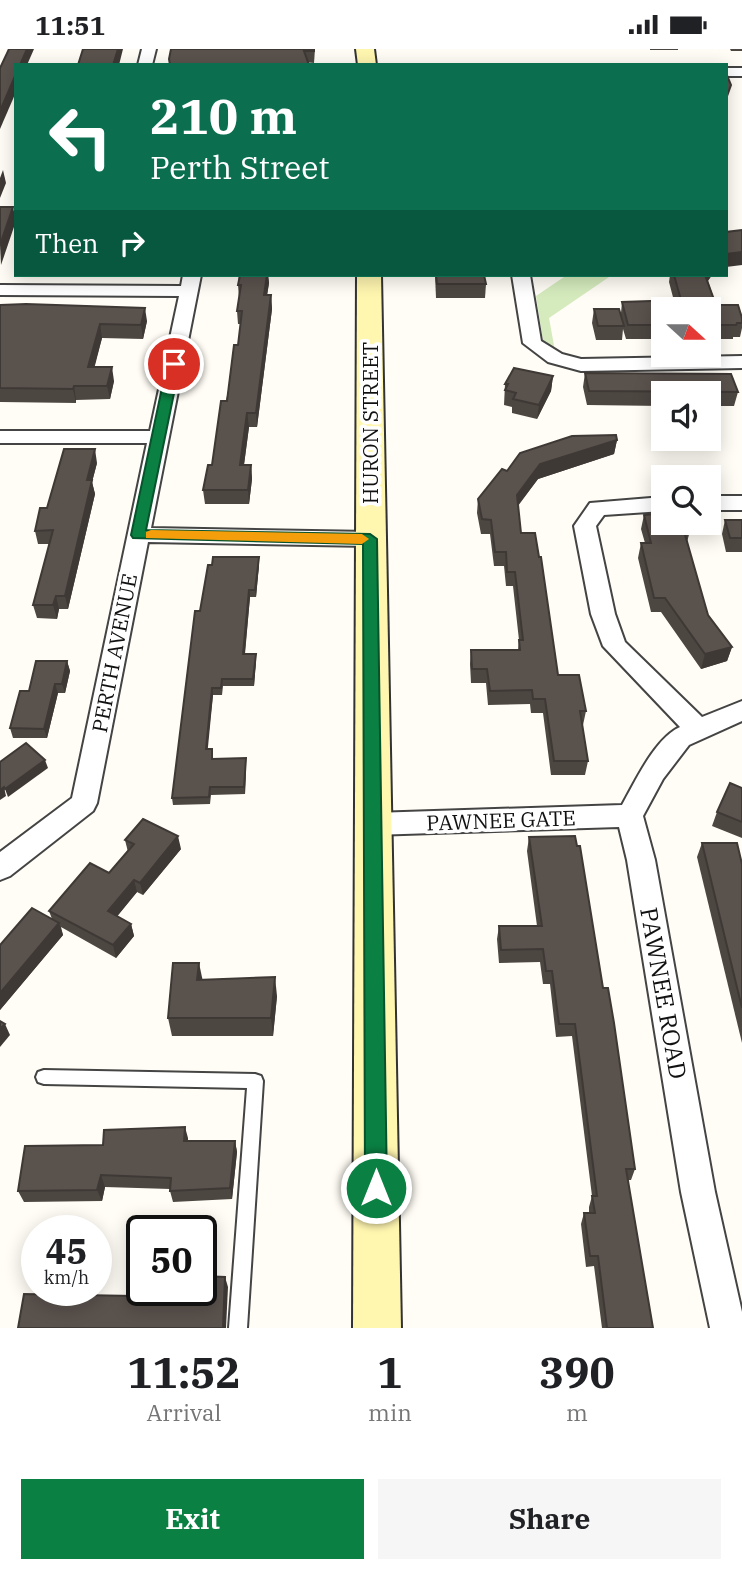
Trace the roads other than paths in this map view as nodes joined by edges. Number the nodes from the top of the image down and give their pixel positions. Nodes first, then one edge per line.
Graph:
1 (369, 277) edge
2 (521, 277) edge
3 (190, 283) edge
4 (0, 290) edge
5 (742, 362) edge
6 (0, 437) edge
7 (159, 437) junction
8 (721, 503) edge
9 (742, 503) edge
10 (651, 504) edge
11 (138, 535) junction
12 (370, 539) junction
13 (742, 710) edge
14 (698, 729) junction
15 (630, 816) junction
16 (373, 824) junction
17 (0, 868) edge
18 (44, 1077) dead end
19 (239, 1328) edge
20 (377, 1328) edge
21 (728, 1328) edge

1 - 12 main road, HURON STREET
2 - 5 street
3 - 4 street
3 - 7 street, PERTH AVENUE
6 - 7 street
7 - 11 street, PERTH AVENUE
8 - 9 street
10 - 14 street
11 - 12 street
11 - 17 street, PERTH AVENUE
12 - 16 main road, HURON STREET
13 - 14 street
14 - 15 street
15 - 16 street, PAWNEE GATE
15 - 21 street, PAWNEE ROAD
16 - 20 main road, HURON STREET
18 - 19 lane

